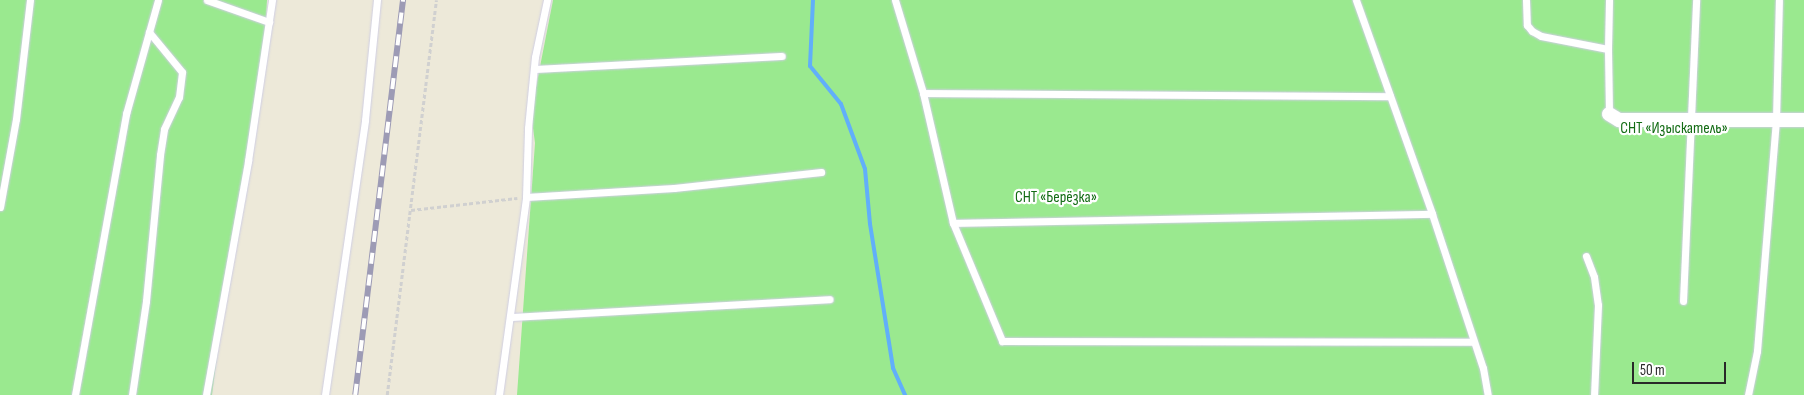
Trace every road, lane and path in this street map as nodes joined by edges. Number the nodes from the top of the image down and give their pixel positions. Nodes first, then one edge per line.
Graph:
1 (30, 0) edge
2 (158, 0) edge
3 (207, 0) edge
4 (272, 0) edge
5 (377, 0) edge
6 (436, 0) edge
7 (546, 0) edge
8 (895, 0) edge
9 (1356, 0) edge
10 (1526, 0) edge
11 (1609, 0) edge
12 (1696, 0) edge
13 (1779, 0) edge
14 (269, 22) junction
15 (149, 32) junction
16 (1608, 49) junction
17 (782, 56) dead end
18 (534, 69) junction
19 (924, 93) junction
20 (1390, 96) junction
21 (1609, 114) joint
22 (1690, 120) junction
23 (1776, 120) junction
24 (1804, 120) edge
25 (821, 172) dead end
26 (526, 197) junction
27 (0, 207) edge
28 (411, 210) junction
29 (1432, 214) junction
30 (953, 223) junction
31 (1586, 256) dead end
32 (829, 299) dead end
33 (1684, 301) dead end
34 (511, 317) junction
35 (1473, 342) junction
36 (75, 395) edge
37 (132, 395) edge
38 (206, 395) edge
39 (325, 395) edge
40 (388, 395) edge
41 (499, 395) edge
42 (1488, 395) edge
43 (1594, 395) edge
44 (1748, 395) edge

1 - 27 lane
2 - 15 lane
3 - 14 lane
4 - 14 lane
5 - 39 lane
6 - 28 path
7 - 18 lane
8 - 19 lane
9 - 20 lane
10 - 16 lane
11 - 16 lane
12 - 22 lane
13 - 23 lane
14 - 38 lane
15 - 36 lane
15 - 37 lane
16 - 21 lane
17 - 18 lane
18 - 26 lane
19 - 20 lane
19 - 30 lane
20 - 29 lane
21 - 22 street
22 - 23 street
22 - 33 lane
23 - 24 street
23 - 44 lane
25 - 26 lane
26 - 28 path
26 - 34 lane
28 - 40 path
29 - 30 lane
29 - 35 lane
30 - 35 lane
31 - 43 lane
32 - 34 lane
34 - 41 lane
35 - 42 lane

